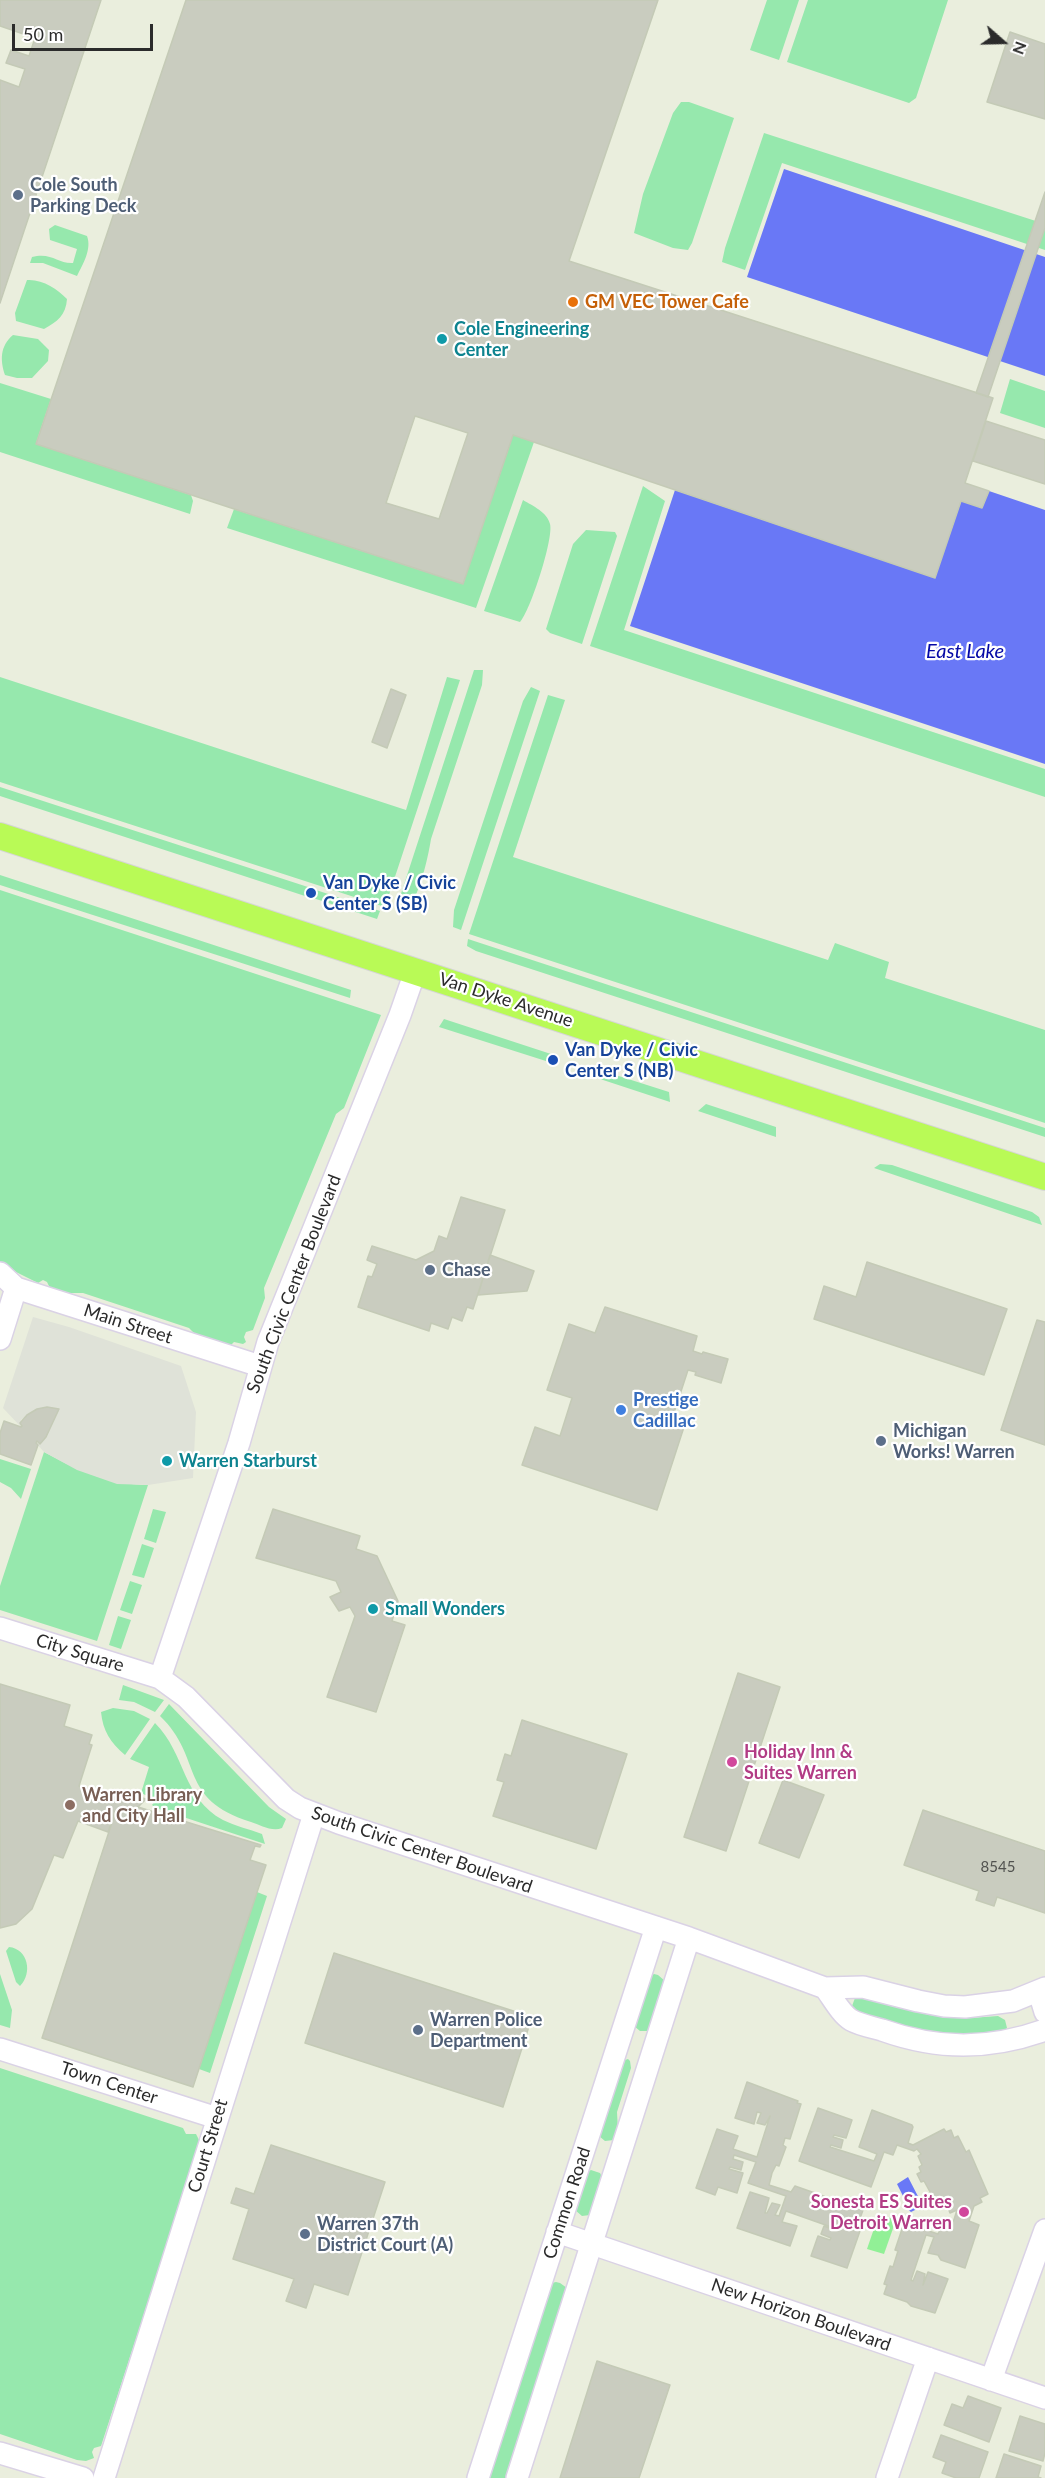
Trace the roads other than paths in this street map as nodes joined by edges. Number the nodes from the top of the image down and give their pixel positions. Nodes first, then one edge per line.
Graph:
1 (0, 836) edge
2 (414, 972) junction
3 (1045, 1177) edge
4 (0, 1273) edge
5 (16, 1288) junction
6 (0, 1339) edge
7 (260, 1366) junction
8 (0, 1628) edge
9 (160, 1678) junction
10 (314, 1814) junction
11 (656, 1927) junction
12 (689, 1938) junction
13 (825, 1988) junction
14 (1042, 1990) edge
15 (1045, 2012) edge
16 (1045, 2030) edge
17 (0, 2049) edge
18 (217, 2118) junction
19 (1045, 2230) edge
20 (557, 2232) junction
21 (591, 2243) junction
22 (928, 2358) junction
23 (991, 2380) junction
24 (1045, 2398) edge
25 (0, 2452) edge
26 (83, 2478) edge
27 (104, 2478) edge
28 (478, 2478) edge
29 (517, 2478) edge
30 (887, 2478) edge

1 - 2 main road, Van Dyke Avenue
2 - 3 main road, Van Dyke Avenue
2 - 7 street, South Civic Center Boulevard
4 - 5 street, Main Street
5 - 6 street
5 - 7 street, Main Street
7 - 9 street, South Civic Center Boulevard
8 - 9 street, City Square
9 - 10 street, South Civic Center Boulevard
10 - 11 street, South Civic Center Boulevard
10 - 18 street, Court Street
11 - 12 street, South Civic Center Boulevard
11 - 20 street, Common Road
12 - 13 street, South Civic Center Boulevard
12 - 21 street, Common Road
13 - 14 street
13 - 16 street
14 - 15 street
17 - 18 street, Town Center
18 - 27 street, Court Street
19 - 23 street
20 - 21 street, New Horizon Boulevard
20 - 28 street, Common Road
21 - 22 street, New Horizon Boulevard
21 - 29 street, Common Road
22 - 23 street, New Horizon Boulevard
22 - 30 street
23 - 24 street, New Horizon Boulevard
25 - 26 street

